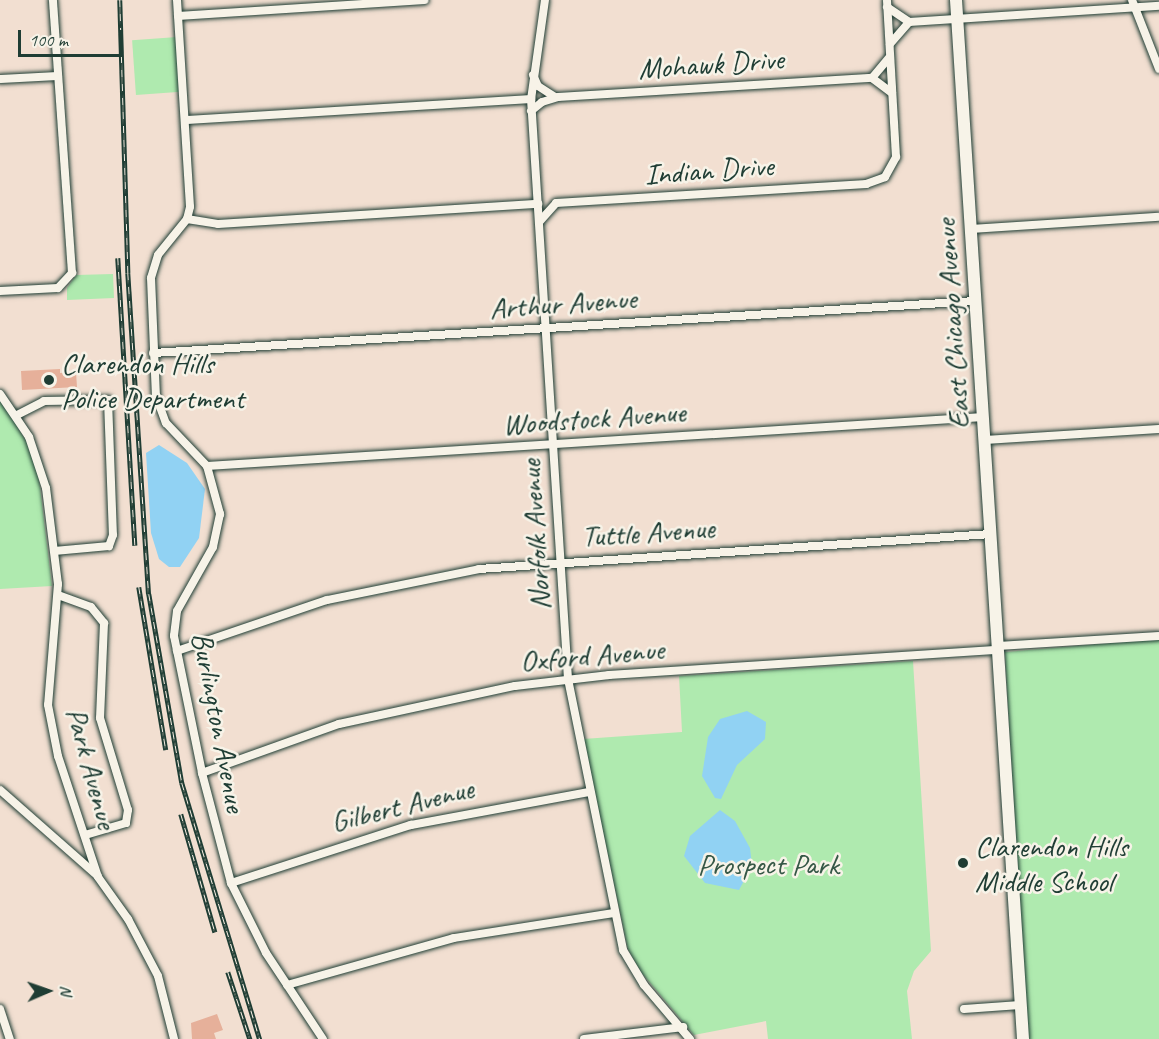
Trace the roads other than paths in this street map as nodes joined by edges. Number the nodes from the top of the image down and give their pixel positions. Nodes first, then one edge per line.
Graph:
1 (53, 0) edge
2 (177, 0) edge
3 (424, 0) edge
4 (544, 0) edge
5 (956, 0) edge
6 (887, 4) edge
7 (1133, 4) edge
8 (1159, 6) edge
9 (178, 16) junction
10 (958, 20) junction
11 (909, 22) junction
12 (890, 45) junction
13 (890, 55) junction
14 (1159, 69) edge
15 (533, 74) junction
16 (58, 76) junction
17 (872, 78) junction
18 (0, 79) edge
19 (892, 93) junction
20 (558, 97) junction
21 (531, 99) junction
22 (531, 111) junction
23 (187, 120) junction
24 (537, 191) junction
25 (556, 203) junction
26 (538, 204) junction
27 (1159, 217) edge
28 (187, 219) junction
29 (540, 223) junction
30 (971, 229) junction
31 (0, 291) edge
32 (976, 301) junction
33 (546, 328) junction
34 (153, 353) junction
35 (0, 394) edge
36 (17, 415) junction
37 (983, 417) junction
38 (1159, 429) edge
39 (985, 440) junction
40 (553, 444) junction
41 (207, 466) junction
42 (991, 534) junction
43 (54, 550) junction
44 (561, 561) junction
45 (58, 595) junction
46 (1159, 636) edge
47 (998, 648) junction
48 (177, 651) junction
49 (568, 679) junction
50 (202, 772) junction
51 (0, 790) edge
52 (589, 792) junction
53 (84, 835) junction
54 (98, 877) junction
55 (231, 883) junction
56 (613, 913) junction
57 (287, 986) junction
58 (1020, 1005) junction
59 (0, 1009) edge
60 (964, 1009) dead end
61 (683, 1028) junction
62 (10, 1039) edge
63 (174, 1039) edge
64 (323, 1039) edge
65 (584, 1039) edge
66 (690, 1039) edge
67 (1023, 1039) edge

1 - 16 street
2 - 9 street
3 - 9 street
4 - 15 street, Norfolk Avenue
5 - 10 main road, East Chicago Avenue
6 - 11 street
6 - 12 street
7 - 8 street
7 - 10 street
7 - 14 street
9 - 23 street
10 - 11 street
10 - 30 main road, East Chicago Avenue
11 - 12 street
12 - 13 street
13 - 17 street
13 - 19 street
15 - 20 street
15 - 21 street, Norfolk Avenue
16 - 18 street
16 - 31 street
17 - 19 street
17 - 20 street, Mohawk Drive
19 - 25 street, Indian Drive
20 - 22 street, Mohawk Drive
21 - 22 street, Norfolk Avenue
21 - 23 street
22 - 24 street, Norfolk Avenue
23 - 28 street
24 - 25 street
24 - 26 street, Norfolk Avenue
25 - 29 street
26 - 28 street
26 - 29 street, Norfolk Avenue
27 - 30 street
28 - 34 street, Burlington Avenue
29 - 33 street, Norfolk Avenue
30 - 32 main road, East Chicago Avenue
32 - 33 street, Arthur Avenue
32 - 37 main road, East Chicago Avenue
33 - 34 street, Arthur Avenue
33 - 40 street, Norfolk Avenue
34 - 41 street, Burlington Avenue
35 - 36 street, Park Avenue
36 - 43 street, Park Avenue
36 - 43 street
37 - 39 main road, East Chicago Avenue
37 - 40 street, Woodstock Avenue
38 - 39 street
39 - 42 main road, East Chicago Avenue
40 - 41 street, Woodstock Avenue
40 - 44 street, Norfolk Avenue
41 - 48 street, Burlington Avenue
42 - 44 street, Tuttle Avenue
42 - 47 main road, East Chicago Avenue
43 - 45 street, Park Avenue
44 - 48 street, Tuttle Avenue
44 - 49 street, Norfolk Avenue
45 - 53 street, Park Avenue
45 - 53 street
46 - 47 street, Oxford Avenue
47 - 49 street, Oxford Avenue
47 - 58 main road, East Chicago Avenue
48 - 50 street, Burlington Avenue
49 - 50 street, Oxford Avenue
49 - 52 street, Norfolk Avenue
50 - 55 street, Burlington Avenue
51 - 54 street
52 - 55 street, Gilbert Avenue
52 - 56 street, Norfolk Avenue
53 - 54 street, Park Avenue
54 - 63 street, Park Avenue
55 - 57 street, Burlington Avenue
56 - 57 street
56 - 61 street, Norfolk Avenue
57 - 64 street, Burlington Avenue
58 - 60 street
58 - 67 main road, East Chicago Avenue
59 - 62 street
61 - 65 street
61 - 66 street, Norfolk Avenue

